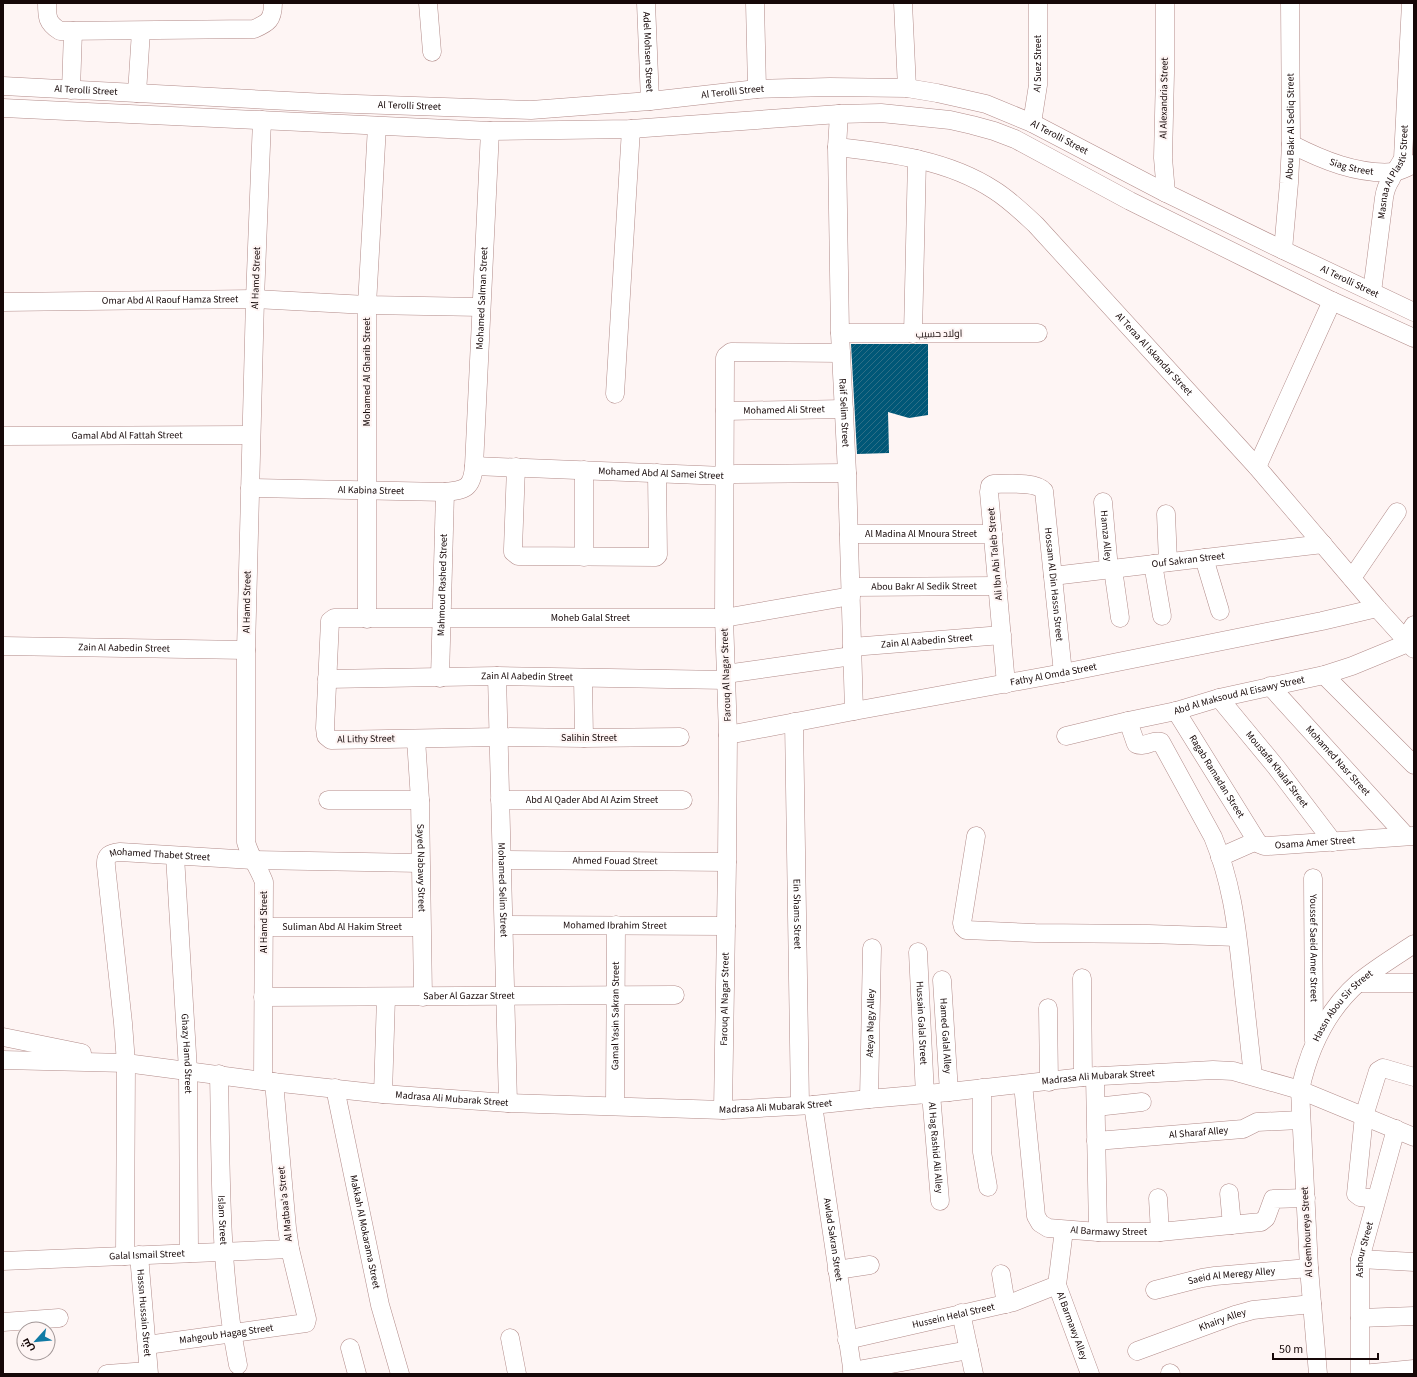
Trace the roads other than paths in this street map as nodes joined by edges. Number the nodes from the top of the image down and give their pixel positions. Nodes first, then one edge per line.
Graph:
1 (47, 3) edge
2 (273, 3) edge
3 (428, 3) edge
4 (646, 3) edge
5 (755, 3) edge
6 (903, 3) edge
7 (1038, 3) edge
8 (1165, 3) edge
9 (1290, 3) edge
10 (1411, 3) edge
11 (73, 31) junction
12 (141, 31) junction
13 (432, 52) dead end
14 (3, 86) edge
15 (906, 88) junction
16 (757, 89) junction
17 (71, 90) junction
18 (137, 93) junction
19 (700, 95) junction
20 (650, 101) junction
21 (3, 108) edge
22 (839, 114) junction
23 (262, 120) junction
24 (1032, 123) junction
25 (699, 124) junction
26 (376, 126) junction
27 (631, 129) junction
28 (490, 131) junction
29 (1291, 144) junction
30 (837, 147) junction
31 (917, 159) junction
32 (1414, 164) edge
33 (1395, 172) junction
34 (1166, 193) junction
35 (1282, 250) junction
36 (1372, 292) junction
37 (255, 299) junction
38 (1332, 301) junction
39 (3, 302) edge
40 (367, 304) junction
41 (481, 307) junction
42 (1414, 312) edge
43 (840, 333) junction
44 (1038, 333) dead end
45 (913, 334) junction
46 (1414, 338) edge
47 (840, 353) junction
48 (615, 394) dead end
49 (844, 410) junction
50 (725, 411) junction
51 (251, 435) junction
52 (3, 436) edge
53 (474, 466) junction
54 (1257, 466) junction
55 (516, 467) junction
56 (584, 470) junction
57 (657, 473) junction
58 (847, 473) junction
59 (725, 476) junction
60 (250, 488) junction
61 (368, 490) junction
62 (445, 492) junction
63 (1046, 496) joint
64 (1102, 502) dead end
65 (1397, 512) dead end
66 (1166, 514) dead end
67 (849, 534) junction
68 (993, 534) junction
69 (1322, 544) junction
70 (584, 557) junction
71 (1204, 558) junction
72 (1161, 563) junction
73 (1111, 569) junction
74 (1053, 576) junction
75 (1352, 578) junction
76 (998, 586) junction
77 (851, 592) junction
78 (1377, 608) junction
79 (1220, 611) dead end
80 (1162, 616) dead end
81 (441, 617) junction
82 (724, 618) junction
83 (1120, 618) dead end
84 (367, 619) junction
85 (330, 621) joint
86 (1002, 635) junction
87 (1410, 639) edge
88 (3, 646) edge
89 (246, 650) junction
90 (852, 652) junction
91 (1063, 673) junction
92 (1324, 674) junction
93 (497, 676) junction
94 (726, 677) junction
95 (440, 678) junction
96 (583, 678) junction
97 (327, 679) junction
98 (1006, 684) junction
99 (1270, 686) junction
100 (1219, 698) junction
101 (854, 711) junction
102 (1176, 711) junction
103 (1128, 721) junction
104 (794, 722) junction
105 (728, 735) junction
106 (1066, 736) dead end
107 (499, 737) junction
108 (680, 737) dead end
109 (416, 738) junction
110 (584, 738) junction
111 (1414, 765) edge
112 (328, 800) dead end
113 (420, 800) junction
114 (500, 800) junction
115 (683, 800) dead end
116 (976, 836) dead end
117 (1410, 836) edge
118 (1333, 842) junction
119 (1258, 843) junction
120 (176, 856) junction
121 (1220, 857) junction
122 (253, 860) junction
123 (502, 860) junction
124 (727, 862) junction
125 (420, 863) junction
126 (1313, 878) dead end
127 (504, 925) junction
128 (616, 925) junction
129 (726, 926) junction
130 (264, 927) junction
131 (421, 927) junction
132 (1237, 937) junction
133 (1414, 944) edge
134 (872, 948) dead end
135 (918, 952) dead end
136 (1082, 978) dead end
137 (942, 980) dead end
138 (1359, 983) junction
139 (1414, 983) edge
140 (616, 995) junction
141 (675, 995) dead end
142 (505, 996) junction
143 (263, 997) junction
144 (386, 997) junction
145 (422, 997) junction
146 (1048, 1008) dead end
147 (3, 1037) edge
148 (1314, 1042) junction
149 (3, 1060) edge
150 (126, 1063) junction
151 (188, 1070) junction
152 (219, 1074) junction
153 (1089, 1076) junction
154 (1253, 1076) junction
155 (1414, 1077) edge
156 (269, 1081) junction
157 (1049, 1082) junction
158 (1023, 1084) junction
159 (336, 1088) junction
160 (982, 1088) junction
161 (1300, 1090) junction
162 (949, 1092) junction
163 (383, 1094) junction
164 (928, 1094) junction
165 (869, 1099) junction
166 (1142, 1102) dead end
167 (508, 1103) junction
168 (807, 1105) junction
169 (615, 1106) junction
170 (1096, 1106) junction
171 (723, 1110) junction
172 (1364, 1116) junction
173 (1300, 1120) junction
174 (1396, 1129) junction
175 (1414, 1137) edge
176 (1096, 1141) junction
177 (988, 1187) dead end
178 (1229, 1193) dead end
179 (1158, 1198) dead end
180 (1306, 1198) junction
181 (1376, 1199) junction
182 (940, 1201) dead end
183 (1232, 1225) junction
184 (1064, 1230) junction
185 (1098, 1232) junction
186 (1160, 1232) junction
187 (290, 1249) junction
188 (223, 1251) junction
189 (189, 1253) junction
190 (132, 1256) junction
191 (1360, 1259) junction
192 (3, 1261) edge
193 (1414, 1262) edge
194 (870, 1265) dead end
195 (1309, 1268) junction
196 (837, 1270) junction
197 (1001, 1274) dead end
198 (1056, 1285) junction
199 (1155, 1290) dead end
200 (1006, 1304) junction
201 (1312, 1304) junction
202 (961, 1313) junction
203 (1414, 1316) edge
204 (59, 1318) dead end
205 (1360, 1318) junction
206 (3, 1322) edge
207 (306, 1323) joint
208 (232, 1333) junction
209 (510, 1338) dead end
210 (847, 1340) junction
211 (146, 1345) junction
212 (350, 1348) dead end
213 (969, 1350) junction
214 (1137, 1351) dead end
215 (238, 1365) dead end
216 (1414, 1369) edge
217 (148, 1372) edge
218 (852, 1373) edge
219 (106, 1374) edge
220 (357, 1374) edge
221 (400, 1374) edge
222 (517, 1374) edge
223 (974, 1374) edge
224 (1090, 1374) edge
225 (1318, 1374) edge
226 (1361, 1374) edge

1 - 11 street
2 - 12 street
3 - 13 street
4 - 20 street, Adel Mohsen Street
5 - 16 street
6 - 15 street
7 - 24 street, Al Suez Street
8 - 34 street, Al Alexandria Street
9 - 29 street, Abou Bakr Al Sediq Street
10 - 33 street, Masnaa Al Plastic Street
11 - 12 street
11 - 17 street
12 - 18 street
14 - 17 street, Al Terolli Street
15 - 16 street, Al Terolli Street
15 - 24 street, Al Terolli Street
16 - 19 street, Al Terolli Street
17 - 18 street, Al Terolli Street
18 - 20 street, Al Terolli Street
19 - 20 street, Al Terolli Street
19 - 25 street
21 - 23 street, Al Terolli Street
22 - 25 street, Al Terolli Street
22 - 30 street, Raif Selim Street
22 - 38 street, Al Terolli Street
23 - 26 street, Al Terolli Street
23 - 37 street, Al Hamd Street
24 - 34 street, Al Terolli Street
25 - 27 street, Al Terolli Street
26 - 28 street, Al Terolli Street
26 - 40 street, Mohamed Al Gharib Street
27 - 28 street, Al Terolli Street
27 - 48 street
28 - 41 street, Mohamed Salman Street
29 - 33 street, Siag Street
29 - 35 street, Abou Bakr Al Sediq Street
30 - 31 street, Al Teraa Al Iskandar Street
30 - 43 street, Raif Selim Street
31 - 45 street
31 - 54 street, Al Teraa Al Iskandar Street
32 - 33 street, Siag Street
33 - 36 street, Masnaa Al Plastic Street
34 - 35 street, Al Terolli Street
35 - 36 street, Al Terolli Street
36 - 42 street, Al Terolli Street
37 - 39 street, Omar Abd Al Raouf Hamza Street
37 - 40 street, Omar Abd Al Raouf Hamza Street
37 - 51 street, Al Hamd Street
38 - 46 street, Al Terolli Street
38 - 54 street
40 - 41 street, Omar Abd Al Raouf Hamza Street
40 - 61 street, Mohamed Al Gharib Street
41 - 53 street, Mohamed Salman Street
43 - 45 street, اولاد حسيب
43 - 47 street, Raif Selim Street
44 - 45 street, اولاد حسيب
47 - 49 street, Raif Selim Street
47 - 50 street, Farouq Al Nagar Street
49 - 50 street, Mohamed Ali Street
49 - 58 street, Raif Selim Street
50 - 59 street, Farouq Al Nagar Street
51 - 52 street, Gamal Abd Al Fattah Street
51 - 60 street, Al Hamd Street
53 - 55 street, Mohamed Abd Al Samei Street
53 - 62 street, Al Kabina Street
54 - 69 street, Al Teraa Al Iskandar Street
55 - 56 street, Mohamed Abd Al Samei Street
55 - 70 street
56 - 57 street, Mohamed Abd Al Samei Street
56 - 70 street
57 - 59 street, Mohamed Abd Al Samei Street
57 - 70 street
58 - 59 street, Mohamed Abd Al Samei Street
58 - 67 street, Raif Selim Street
59 - 82 street, Farouq Al Nagar Street
60 - 61 street, Al Kabina Street
60 - 89 street, Al Hamd Street
61 - 62 street, Al Kabina Street
61 - 84 street, Mohamed Al Gharib Street
62 - 81 street, Mahmoud Rashed Street
63 - 68 street, Ali Ibn Abi Taleb Street
63 - 74 street, Hossam Al Din Hassn Street
64 - 73 street, Hamza Alley
65 - 75 street
66 - 72 street
67 - 68 street, Al Madina Al Mnoura Street
67 - 77 street, Raif Selim Street
68 - 76 street, Ali Ibn Abi Taleb Street
69 - 71 street, Ouf Sakran Street
69 - 75 street, Al Teraa Al Iskandar Street
71 - 72 street, Ouf Sakran Street
71 - 79 street
72 - 73 street, Ouf Sakran Street
72 - 80 street
73 - 74 street, Ouf Sakran Street
73 - 83 street, Hamza Alley
74 - 91 street, Hossam Al Din Hassn Street
75 - 78 street, Al Teraa Al Iskandar Street
76 - 77 street, Abou Bakr Al Sedik Street
76 - 86 street, Ali Ibn Abi Taleb Street
77 - 82 street, Moheb Galal Street
77 - 90 street, Raif Selim Street
78 - 87 street, Al Teraa Al Iskandar Street
78 - 91 street, Fathy Al Omda Street
81 - 82 street, Moheb Galal Street
81 - 84 street, Moheb Galal Street
81 - 95 street, Mahmoud Rashed Street
82 - 94 street, Farouq Al Nagar Street
84 - 85 street, Moheb Galal Street
85 - 97 street, Al Lithy Street
86 - 90 street, Zain Al Aabedin Street
86 - 98 street, Ali Ibn Abi Taleb Street
87 - 92 street, Abd Al Maksoud Al Eisawy Street
88 - 89 street, Zain Al Aabedin Street
89 - 122 street, Al Hamd Street
90 - 94 street, Zain Al Aabedin Street
90 - 101 street, Raif Selim Street
91 - 98 street, Fathy Al Omda Street
92 - 99 street, Abd Al Maksoud Al Eisawy Street
92 - 111 street
93 - 95 street, Zain Al Aabedin Street
93 - 96 street, Zain Al Aabedin Street
93 - 107 street, Mohamed Selim Street
94 - 96 street, Zain Al Aabedin Street
94 - 105 street, Farouq Al Nagar Street
95 - 97 street, Zain Al Aabedin Street
96 - 110 street
97 - 109 street, Al Lithy Street
98 - 101 street, Fathy Al Omda Street
99 - 100 street, Abd Al Maksoud Al Eisawy Street
99 - 117 street, Mohamed Nasr Street
100 - 102 street, Abd Al Maksoud Al Eisawy Street
100 - 118 street, Moustafa Khalaf Street
101 - 104 street, Fathy Al Omda Street
102 - 103 street, Abd Al Maksoud Al Eisawy Street
102 - 119 street, Ragab Ramadan Street
103 - 106 street, Abd Al Maksoud Al Eisawy Street
103 - 121 street
104 - 105 street, Fathy Al Omda Street
104 - 168 street, Ein Shams Street
105 - 124 street, Farouq Al Nagar Street
107 - 109 street, Al Lithy Street
107 - 110 street, Salihin Street
107 - 114 street, Mohamed Selim Street
108 - 110 street, Salihin Street
109 - 113 street, Sayed Nabawy Street
112 - 113 street
113 - 125 street, Sayed Nabawy Street
114 - 115 street, Abd Al Qader Abd Al Azim Street
114 - 123 street, Mohamed Selim Street
116 - 132 street
117 - 118 street, Osama Amer Street
118 - 119 street, Osama Amer Street
119 - 121 street, Osama Amer Street
120 - 122 street, Mohamed Thabet Street
120 - 150 street, Mohamed Thabet Street
120 - 151 street, Ghazy Hamd Street
121 - 132 street
122 - 125 street, Mohamed Thabet Street
122 - 130 street, Al Hamd Street
123 - 124 street, Ahmed Fouad Street
123 - 127 street, Mohamed Selim Street
124 - 129 street, Farouq Al Nagar Street
125 - 131 street, Sayed Nabawy Street
126 - 148 street, Youssef Saeid Amer Street
127 - 128 street, Mohamed Ibrahim Street
127 - 142 street, Mohamed Selim Street
128 - 129 street, Mohamed Ibrahim Street
128 - 140 street, Gamal Yasin Sakran Street
129 - 171 street, Farouq Al Nagar Street
130 - 131 street, Suliman Abd Al Hakim Street
130 - 143 street, Al Hamd Street
131 - 145 street, Sayed Nabawy Street
132 - 154 street
133 - 138 street, Hassn Abou Sir Street
134 - 165 street, Ateya Nagy Alley
135 - 164 street, Hussain Galal Street
136 - 153 street
137 - 162 street, Hamed Galal Alley
138 - 139 street
138 - 148 street, Hassn Abou Sir Street
140 - 141 street, Saber Al Gazzar Street
140 - 142 street, Saber Al Gazzar Street
140 - 169 street, Gamal Yasin Sakran Street
142 - 145 street, Saber Al Gazzar Street
142 - 167 street, Mohamed Selim Street
143 - 144 street, Saber Al Gazzar Street
143 - 156 street, Al Hamd Street
144 - 145 street, Saber Al Gazzar Street
144 - 163 street
146 - 157 street
147 - 150 street, Madrasa Ali Mubarak Street
148 - 161 street, Hassn Abou Sir Street
149 - 150 street, Madrasa Ali Mubarak Street
150 - 151 street, Madrasa Ali Mubarak Street
150 - 190 street, Hassn Hussain Street
151 - 152 street, Madrasa Ali Mubarak Street
151 - 189 street, Ghazy Hamd Street
152 - 156 street, Madrasa Ali Mubarak Street
152 - 188 street, Islam Street
153 - 154 street, Madrasa Ali Mubarak Street
153 - 157 street, Madrasa Ali Mubarak Street
153 - 170 street
154 - 161 street, Madrasa Ali Mubarak Street
155 - 172 street
156 - 159 street, Madrasa Ali Mubarak Street
156 - 187 street, Al Matbaa'a Street
157 - 158 street, Madrasa Ali Mubarak Street
158 - 160 street, Madrasa Ali Mubarak Street
158 - 184 street, Al Barmawy Street
159 - 163 street, Madrasa Ali Mubarak Street
159 - 221 street, Makkah Al Mokarama Street
160 - 162 street, Madrasa Ali Mubarak Street
160 - 177 street
161 - 172 street, Madrasa Ali Mubarak Street
161 - 173 street, Al Gemhoureya Street
162 - 164 street, Madrasa Ali Mubarak Street
163 - 167 street, Madrasa Ali Mubarak Street
164 - 165 street, Madrasa Ali Mubarak Street
164 - 182 street, Al Hag Rashid Ali Alley
165 - 168 street, Madrasa Ali Mubarak Street
166 - 170 street
167 - 169 street, Madrasa Ali Mubarak Street
168 - 171 street, Madrasa Ali Mubarak Street
168 - 196 street, Awlad Sakran Street
169 - 171 street, Madrasa Ali Mubarak Street
170 - 176 street
172 - 174 street, Madrasa Ali Mubarak Street
172 - 181 street
173 - 176 street, Al Sharaf Alley
173 - 180 street, Al Gemhoureya Street
174 - 175 street, Madrasa Ali Mubarak Street
174 - 181 street, Ashour Street
176 - 185 street
178 - 183 street
179 - 186 street
180 - 183 street, Al Barmawy Street
180 - 195 street, Al Gemhoureya Street
181 - 191 street, Ashour Street
183 - 186 street, Al Barmawy Street
184 - 185 street, Al Barmawy Street
184 - 198 street, Al Barmawy Alley
185 - 186 street, Al Barmawy Street
187 - 188 street, Galal Ismail Street
187 - 207 street, Al Matbaa'a Street
188 - 189 street, Galal Ismail Street
188 - 208 street, Islam Street
189 - 190 street, Galal Ismail Street
190 - 192 street, Galal Ismail Street
190 - 211 street, Hassn Hussain Street
191 - 193 street
191 - 205 street, Ashour Street
194 - 196 street
195 - 199 street, Saeid Al Meregy Alley
195 - 201 street, Al Gemhoureya Street
196 - 210 street, Awlad Sakran Street
197 - 200 street
198 - 200 street, Hussein Helal Street
198 - 224 street, Al Barmawy Alley
200 - 202 street, Hussein Helal Street
201 - 214 street, Khairy Alley
201 - 225 street, Al Gemhoureya Street
202 - 210 street, Hussein Helal Street
202 - 213 street
203 - 205 street
204 - 206 street
205 - 226 street, Ashour Street
207 - 208 street, Mahgoub Hagag Street
208 - 211 street, Mahgoub Hagag Street
208 - 215 street, Islam Street
209 - 222 street
210 - 218 street, Awlad Sakran Street
211 - 217 street, Hassn Hussain Street
212 - 220 street
213 - 218 street
213 - 223 street
216 - 226 street
217 - 219 street, Hassn Hussain Street

